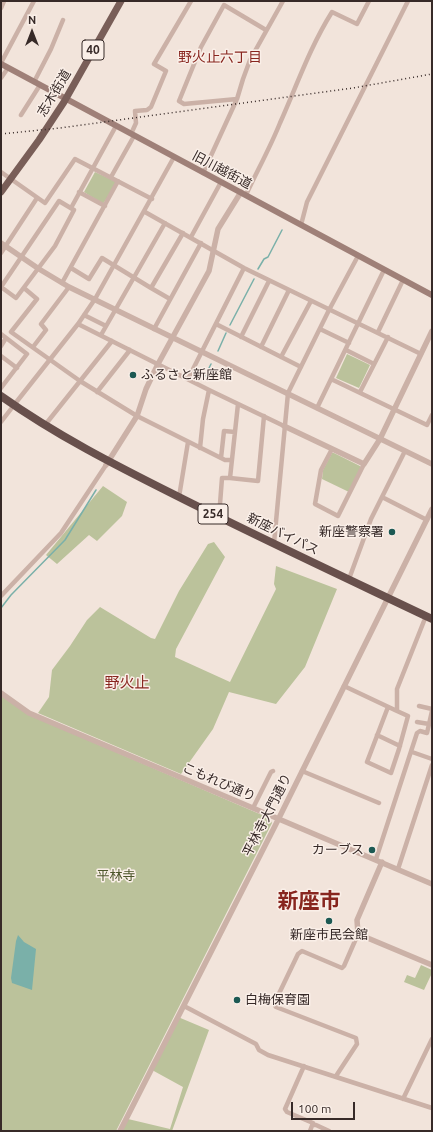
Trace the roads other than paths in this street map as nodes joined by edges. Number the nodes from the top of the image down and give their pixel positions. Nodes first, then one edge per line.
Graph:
1 (4, 1) edge
2 (34, 1) edge
3 (121, 1) edge
4 (191, 1) edge
5 (283, 1) edge
6 (369, 1) edge
7 (408, 1) edge
8 (1, 8) edge
9 (63, 20) dead end
10 (266, 30) junction
11 (1, 64) edge
12 (8, 68) junction
13 (1, 78) edge
14 (37, 84) junction
15 (238, 99) junction
16 (66, 100) junction
17 (21, 115) dead end
18 (116, 126) junction
19 (133, 135) junction
20 (174, 157) junction
21 (93, 168) junction
22 (1, 172) edge
23 (203, 173) junction
24 (111, 177) junction
25 (11, 178) junction
26 (118, 181) junction
27 (221, 182) junction
28 (1, 192) edge
29 (80, 192) junction
30 (243, 194) junction
31 (37, 198) junction
32 (152, 199) junction
33 (105, 206) junction
34 (70, 208) junction
35 (145, 212) junction
36 (165, 224) junction
37 (301, 225) junction
38 (182, 233) junction
39 (191, 237) junction
40 (200, 243) junction
41 (3, 245) edge
42 (213, 250) junction
43 (1, 253) edge
44 (358, 256) junction
45 (21, 257) junction
46 (114, 266) junction
47 (71, 268) junction
48 (244, 268) junction
49 (39, 269) junction
50 (384, 270) junction
51 (134, 277) junction
52 (403, 280) junction
53 (269, 281) junction
54 (62, 283) junction
55 (69, 286) junction
56 (24, 288) junction
57 (151, 288) junction
58 (289, 290) junction
59 (432, 295) edge
60 (95, 299) junction
61 (170, 299) junction
62 (311, 301) junction
63 (116, 310) junction
64 (329, 310) junction
65 (84, 315) junction
66 (359, 323) junction
67 (78, 324) junction
68 (216, 324) junction
69 (106, 326) junction
70 (154, 329) junction
71 (320, 329) junction
72 (432, 331) edge
73 (378, 332) junction
74 (1, 334) edge
75 (101, 335) junction
76 (241, 336) junction
77 (6, 338) junction
78 (173, 338) junction
79 (388, 338) junction
80 (112, 341) junction
81 (349, 343) junction
82 (1, 346) edge
83 (33, 347) junction
84 (261, 347) junction
85 (130, 350) junction
86 (346, 350) junction
87 (202, 352) junction
88 (421, 354) junction
89 (1, 356) edge
90 (281, 357) junction
91 (50, 360) junction
92 (158, 364) junction
93 (374, 364) junction
94 (301, 367) junction
95 (17, 368) junction
96 (188, 379) junction
97 (332, 379) junction
98 (80, 382) junction
99 (1, 388) edge
100 (209, 390) junction
101 (97, 392) junction
102 (360, 392) junction
103 (288, 393) junction
104 (1, 396) edge
105 (1, 402) edge
106 (238, 404) junction
107 (12, 407) junction
108 (317, 408) junction
109 (394, 409) junction
110 (432, 415) edge
111 (137, 416) junction
112 (264, 416) junction
113 (1, 422) edge
114 (44, 425) junction
115 (284, 426) junction
116 (235, 432) junction
117 (380, 439) junction
118 (188, 442) junction
119 (200, 448) junction
120 (332, 450) junction
121 (405, 451) junction
122 (221, 458) junction
123 (232, 460) junction
124 (107, 463) junction
125 (364, 464) junction
126 (432, 464) edge
127 (230, 478) junction
128 (179, 497) junction
129 (382, 497) junction
130 (432, 509) edge
131 (219, 517) junction
132 (427, 520) junction
133 (274, 543) junction
134 (349, 579) junction
135 (1, 596) edge
136 (387, 600) junction
137 (430, 621) edge
138 (344, 686) junction
139 (1, 693) edge
140 (419, 706) dead end
141 (388, 707) junction
142 (432, 710) edge
143 (397, 711) junction
144 (431, 716) edge
145 (417, 722) dead end
146 (429, 724) junction
147 (377, 735) junction
148 (400, 746) junction
149 (412, 752) junction
150 (432, 759) edge
151 (432, 765) edge
152 (273, 771) dead end
153 (302, 771) junction
154 (379, 803) dead end
155 (253, 808) junction
156 (278, 819) junction
157 (376, 859) junction
158 (382, 862) junction
159 (398, 869) junction
160 (432, 884) edge
161 (358, 934) junction
162 (432, 965) edge
163 (184, 1006) junction
164 (432, 1039) edge
165 (304, 1066) junction
166 (336, 1076) junction
167 (403, 1099) junction
168 (432, 1108) edge
169 (313, 1125) junction
170 (120, 1131) edge
171 (310, 1131) edge
172 (329, 1131) edge

1 - 8 street
2 - 11 street
3 - 16 main road, 志木街道 / 40
4 - 19 street
5 - 10 street
6 - 30 street
7 - 37 street
9 - 14 street
10 - 15 street
10 - 15 street
11 - 12 main road, 旧川越街道
12 - 13 street
12 - 14 main road, 旧川越街道
14 - 16 main road, 旧川越街道
14 - 17 street
15 - 23 street
16 - 18 main road, 旧川越街道
16 - 25 main road, 志木街道 / 40
18 - 19 main road, 旧川越街道
18 - 21 street
19 - 20 main road, 旧川越街道
19 - 24 street
20 - 23 main road, 旧川越街道
20 - 32 street
21 - 24 street
21 - 29 street
21 - 31 street
22 - 25 street
23 - 27 main road, 旧川越街道
24 - 26 street
25 - 28 main road, 志木街道 / 40
25 - 31 street
26 - 32 street
26 - 33 street
27 - 30 main road, 旧川越街道
27 - 39 street
29 - 33 street
29 - 34 street
30 - 37 main road, 旧川越街道
30 - 42 street
31 - 41 street
32 - 35 street
33 - 47 street
34 - 45 street
34 - 49 street
35 - 36 street
35 - 46 street
36 - 38 street
36 - 51 street
37 - 44 main road, 旧川越街道
38 - 39 street
38 - 57 street
39 - 40 street
40 - 42 street
40 - 61 street
41 - 43 street
41 - 45 street
42 - 48 street
42 - 78 street
44 - 50 main road, 旧川越街道
44 - 64 street
45 - 49 street
45 - 56 street
46 - 47 street
46 - 51 street
46 - 60 street
47 - 54 street
48 - 53 street
48 - 68 street
49 - 54 street
49 - 56 street
50 - 52 main road, 旧川越街道
50 - 66 street
51 - 57 street
51 - 63 street
52 - 59 main road, 旧川越街道
52 - 73 street
53 - 58 street
53 - 76 street
54 - 55 street
55 - 60 street
55 - 83 street
56 - 83 street
57 - 61 street
58 - 62 street
58 - 84 street
60 - 63 street
60 - 65 street
61 - 70 street
62 - 64 street
62 - 90 street
63 - 69 street
63 - 70 street
64 - 66 street
64 - 71 street
65 - 67 street
65 - 69 street
66 - 73 street
66 - 81 street
67 - 75 street
67 - 91 street
68 - 76 street
68 - 87 street
69 - 75 street
70 - 78 street
71 - 81 street
71 - 94 street
72 - 88 street
73 - 79 street
74 - 77 street
75 - 80 street
76 - 84 street
77 - 82 street
77 - 95 street
78 - 87 street
78 - 92 street
79 - 88 street
79 - 93 street
80 - 85 street
80 - 98 street
81 - 86 street
83 - 91 street
84 - 90 street
85 - 92 street
85 - 101 street
86 - 93 street
86 - 97 street
87 - 96 street
87 - 103 street
88 - 109 street
89 - 95 street
90 - 94 street
91 - 98 street
91 - 107 street
92 - 96 street
92 - 111 street
93 - 102 street
94 - 103 street
95 - 99 street
96 - 100 street
97 - 102 street
97 - 108 street
98 - 101 street
98 - 114 street
100 - 106 street
100 - 119 street
101 - 111 street
102 - 109 street
103 - 108 street
103 - 115 street
104 - 107 highway, 新座バイパス / 254
105 - 107 highway, 新座バイパス / 254
106 - 112 street
106 - 116 street
107 - 113 street
107 - 114 highway, 新座バイパス / 254
107 - 124 highway, 新座バイパス / 254
108 - 117 street
109 - 110 street
109 - 117 street
111 - 118 street
111 - 124 street
112 - 115 street
112 - 127 street
114 - 124 highway, 新座バイパス / 254
115 - 120 street
115 - 133 street
116 - 122 street
116 - 123 street
117 - 121 street
117 - 125 street
118 - 119 street
118 - 128 street
119 - 122 street
120 - 125 street
120 - 125 street
121 - 126 street
121 - 129 street
122 - 123 street
123 - 127 street
124 - 128 highway, 新座バイパス / 254
124 - 135 street
124 - 136 highway, 新座バイパス / 254
127 - 131 street
128 - 131 highway, 新座バイパス / 254
129 - 132 street
129 - 134 street
130 - 132 street, 平林寺大門通り
131 - 133 highway, 新座バイパス / 254
132 - 136 street, 平林寺大門通り
133 - 134 highway, 新座バイパス / 254
134 - 136 highway, 新座バイパス / 254
136 - 137 highway, 新座バイパス / 254
136 - 138 street, 平林寺大門通り
137 - 143 street
138 - 141 street
138 - 153 street, 平林寺大門通り
139 - 155 street, こもれび通り
140 - 142 street
141 - 143 street
141 - 147 street
142 - 144 street
143 - 148 street
144 - 146 street
145 - 146 street
146 - 149 street
147 - 148 street
147 - 148 street
149 - 150 street
149 - 157 street
151 - 159 street
152 - 155 street
153 - 154 street
153 - 156 street, 平林寺大門通り
155 - 156 street, こもれび通り
156 - 157 street, こもれび通り
156 - 163 street, 平林寺大門通り
157 - 158 street, こもれび通り
158 - 159 street, こもれび通り
158 - 161 street
159 - 160 street, こもれび通り
161 - 162 street
161 - 166 street
163 - 165 street
163 - 170 street, 平林寺大門通り
164 - 167 street
165 - 166 street
165 - 169 street
166 - 167 street
167 - 168 street
169 - 171 street
169 - 172 street

